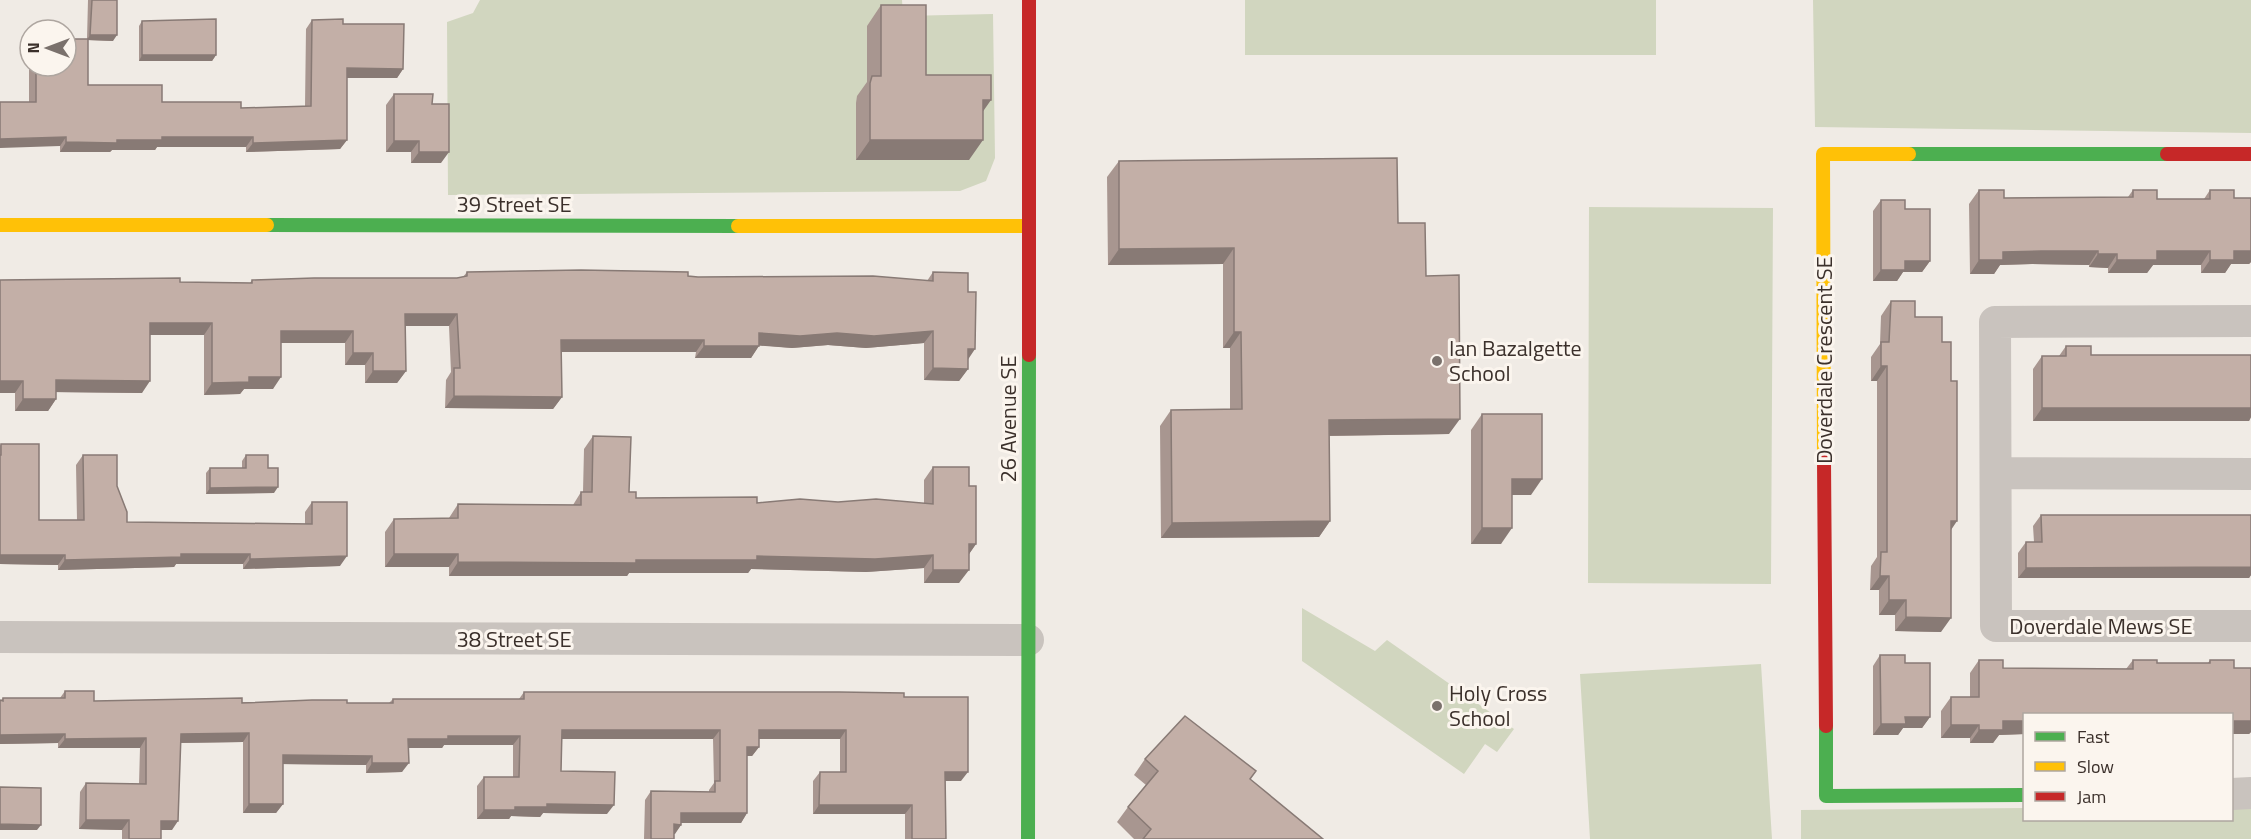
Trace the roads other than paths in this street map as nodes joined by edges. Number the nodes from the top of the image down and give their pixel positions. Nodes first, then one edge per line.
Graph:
1 (1029, 0) edge
2 (2251, 154) edge
3 (0, 225) edge
4 (1029, 226) junction
5 (2251, 321) edge
6 (1996, 473) junction
7 (2251, 474) edge
8 (2251, 626) edge
9 (0, 638) edge
10 (1029, 640) junction
11 (2233, 794) edge
12 (2251, 794) edge
13 (2023, 795) edge
14 (1029, 839) edge

1 - 4 street, 26 Avenue SE
2 - 13 street, Doverdale Crescent SE
3 - 4 street, 39 Street SE
4 - 10 street, 26 Avenue SE
5 - 6 street, Doverdale Mews SE
6 - 7 street
6 - 8 street, Doverdale Mews SE
9 - 10 street, 38 Street SE
10 - 14 street, 26 Avenue SE
11 - 12 street

